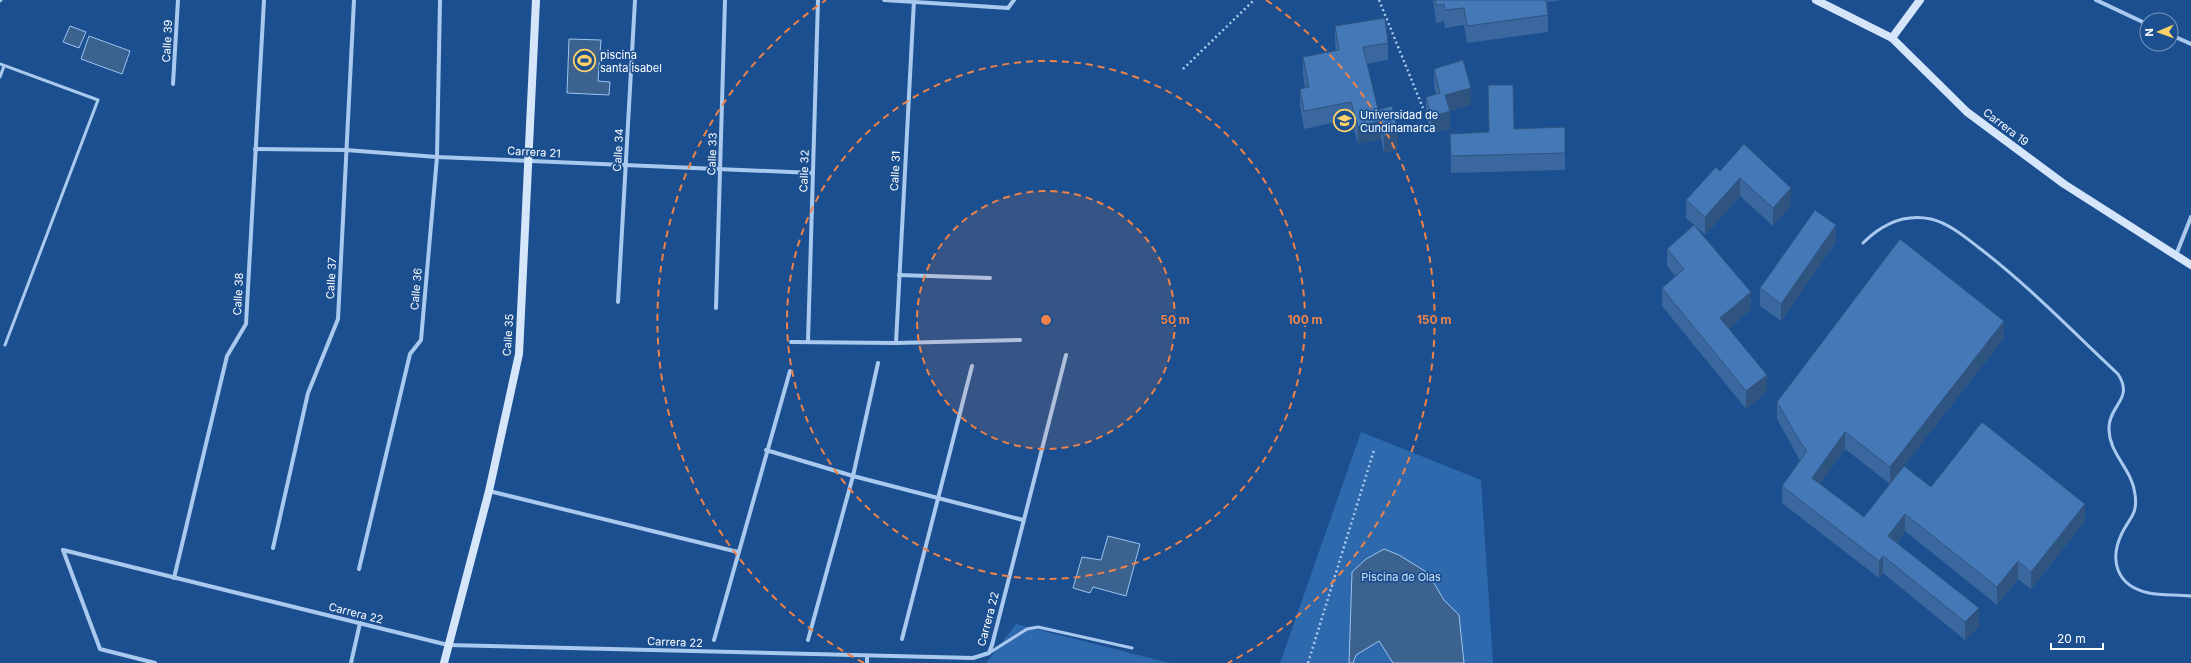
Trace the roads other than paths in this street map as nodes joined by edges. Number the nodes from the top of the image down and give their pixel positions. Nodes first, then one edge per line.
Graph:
1 (178, 0) edge
2 (264, 0) edge
3 (354, 0) edge
4 (440, 0) edge
5 (536, 0) edge
6 (635, 0) edge
7 (725, 0) edge
8 (818, 0) edge
9 (884, 0) edge
10 (1008, 0) edge
11 (1014, 0) edge
12 (1816, 0) edge
13 (1920, 0) edge
14 (2096, 0) edge
15 (914, 1) edge
16 (1008, 8) junction
17 (2139, 20) edge
18 (1892, 38) junction
19 (2179, 39) edge
20 (2191, 44) edge
21 (0, 64) edge
22 (4, 66) junction
23 (0, 77) edge
24 (173, 84) dead end
25 (255, 149) junction
26 (346, 150) junction
27 (437, 157) junction
28 (528, 161) junction
29 (626, 165) junction
30 (720, 169) junction
31 (813, 173) junction
32 (2191, 217) edge
33 (1863, 243) dead end
34 (2176, 255) junction
35 (2191, 265) edge
36 (899, 275) junction
37 (990, 278) dead end
38 (618, 302) dead end
39 (716, 308) dead end
40 (1020, 340) dead end
41 (792, 342) dead end
42 (808, 342) junction
43 (896, 343) junction
44 (4, 345) dead end
45 (1066, 355) dead end
46 (878, 363) dead end
47 (972, 366) dead end
48 (790, 371) dead end
49 (766, 450) junction
50 (853, 476) junction
51 (489, 491) junction
52 (938, 497) junction
53 (1023, 520) junction
54 (273, 548) dead end
55 (738, 552) junction
56 (359, 570) dead end
57 (174, 578) junction
58 (2191, 596) edge
59 (360, 623) junction
60 (902, 639) dead end
61 (714, 640) dead end
62 (808, 640) dead end
63 (448, 645) junction
64 (1132, 648) dead end
65 (989, 653) junction
66 (867, 656) junction
67 (155, 663) edge
68 (350, 663) edge
69 (444, 663) edge
70 (867, 663) edge

1 - 24 street, Calle 39
2 - 25 street, Calle 38
3 - 26 street, Calle 37
4 - 27 street, Calle 36
5 - 28 street, Calle 35
6 - 29 street, Calle 34
7 - 30 street, Calle 33
8 - 31 street, Calle 32
9 - 15 street
10 - 16 street
11 - 16 street
12 - 18 street, Carrera 19
13 - 18 street
14 - 17 street
15 - 16 street
15 - 36 street, Calle 31
18 - 34 street, Carrera 19
19 - 20 street
21 - 22 lane
22 - 23 lane
22 - 44 lane
25 - 26 street, Carrera 21
25 - 57 street, Calle 38
26 - 27 street, Carrera 21
26 - 54 street, Calle 37
27 - 28 street, Carrera 21
27 - 56 street, Calle 36
28 - 29 street, Carrera 21
28 - 51 street, Calle 35
29 - 30 street, Carrera 21
29 - 38 street, Calle 34
30 - 31 street, Carrera 21
30 - 39 street, Calle 33
31 - 42 street, Calle 32
32 - 34 street
33 - 58 lane
34 - 35 street, Carrera 19
36 - 37 street
36 - 43 street, Calle 31
40 - 43 street
41 - 42 street
42 - 43 street
45 - 53 street, Carrera 22
46 - 50 street
47 - 52 street
48 - 49 street
49 - 50 street
49 - 55 street
50 - 52 street
50 - 62 street
51 - 55 street
51 - 63 street, Calle 35
52 - 53 street
52 - 60 street
53 - 65 street, Carrera 22
55 - 61 street
57 - 59 street, Carrera 22
57 - 67 street, Carrera 22
59 - 63 street, Carrera 22
59 - 68 street
63 - 66 street, Carrera 22
63 - 69 street, Calle 35
64 - 65 lane
65 - 66 street, Carrera 22
66 - 70 street

